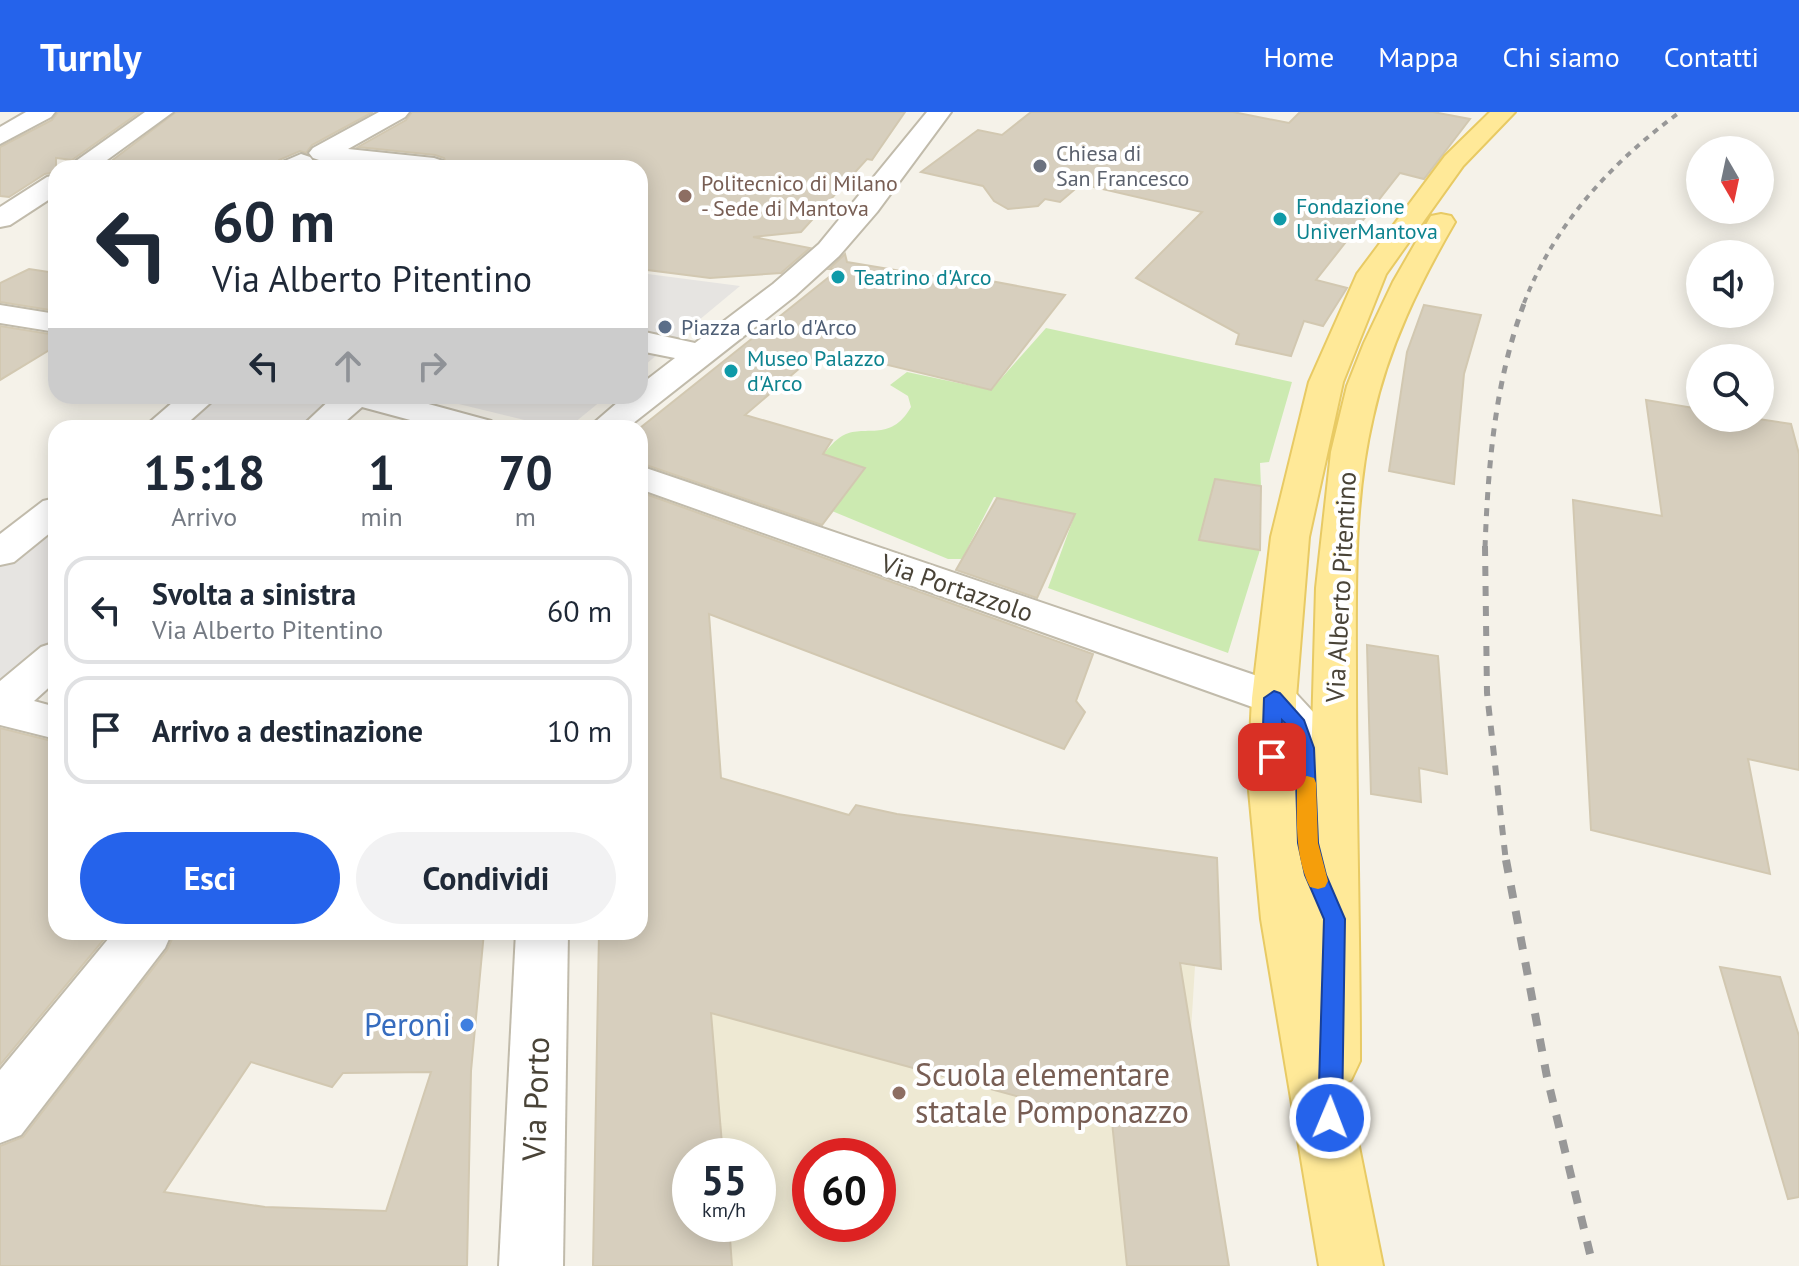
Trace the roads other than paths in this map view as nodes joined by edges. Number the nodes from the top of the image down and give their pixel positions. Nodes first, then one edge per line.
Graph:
1 (43, 112) edge
2 (161, 112) edge
3 (397, 112) edge
4 (930, 112) edge
5 (939, 112) edge
6 (1506, 121) edge
7 (0, 137) edge
8 (91, 160) edge
9 (306, 160) edge
10 (48, 188) edge
11 (0, 219) edge
12 (778, 289) junction
13 (48, 298) edge
14 (10, 315) edge
15 (48, 322) edge
16 (648, 343) edge
17 (698, 352) junction
18 (648, 386) edge
19 (648, 393) edge
20 (191, 404) edge
21 (345, 404) edge
22 (390, 404) edge
23 (625, 404) edge
24 (634, 404) edge
25 (170, 420) edge
26 (326, 420) edge
27 (450, 420) edge
28 (604, 420) edge
29 (615, 420) edge
30 (648, 480) edge
31 (48, 515) edge
32 (0, 553) edge
33 (48, 664) edge
34 (1274, 698) junction
35 (0, 707) edge
36 (48, 721) edge
37 (1334, 919) junction
38 (140, 940) edge
39 (542, 940) edge
40 (0, 1115) edge
41 (1329, 1146) junction
42 (531, 1266) edge
43 (1351, 1266) edge

1 - 7 street
2 - 8 street
3 - 9 street
4 - 12 street
5 - 12 street
6 - 34 main road, Via Alberto Pitentino
6 - 37 main road, Via Alberto Pitentino
10 - 11 street
12 - 17 street
13 - 14 street
14 - 15 street
16 - 17 street
17 - 18 street
17 - 19 street
20 - 25 street
21 - 26 street
22 - 27 street
23 - 28 street
24 - 29 street
30 - 34 street, Via Portazzolo
31 - 32 street
33 - 35 street
34 - 37 street, Via Alberto Pitentino
34 - 41 main road, Via Alberto Pitentino
35 - 36 street
37 - 41 main road, Via Alberto Pitentino
38 - 40 street
39 - 42 street, Via Porto
41 - 43 main road, Via Alberto Pitentino

